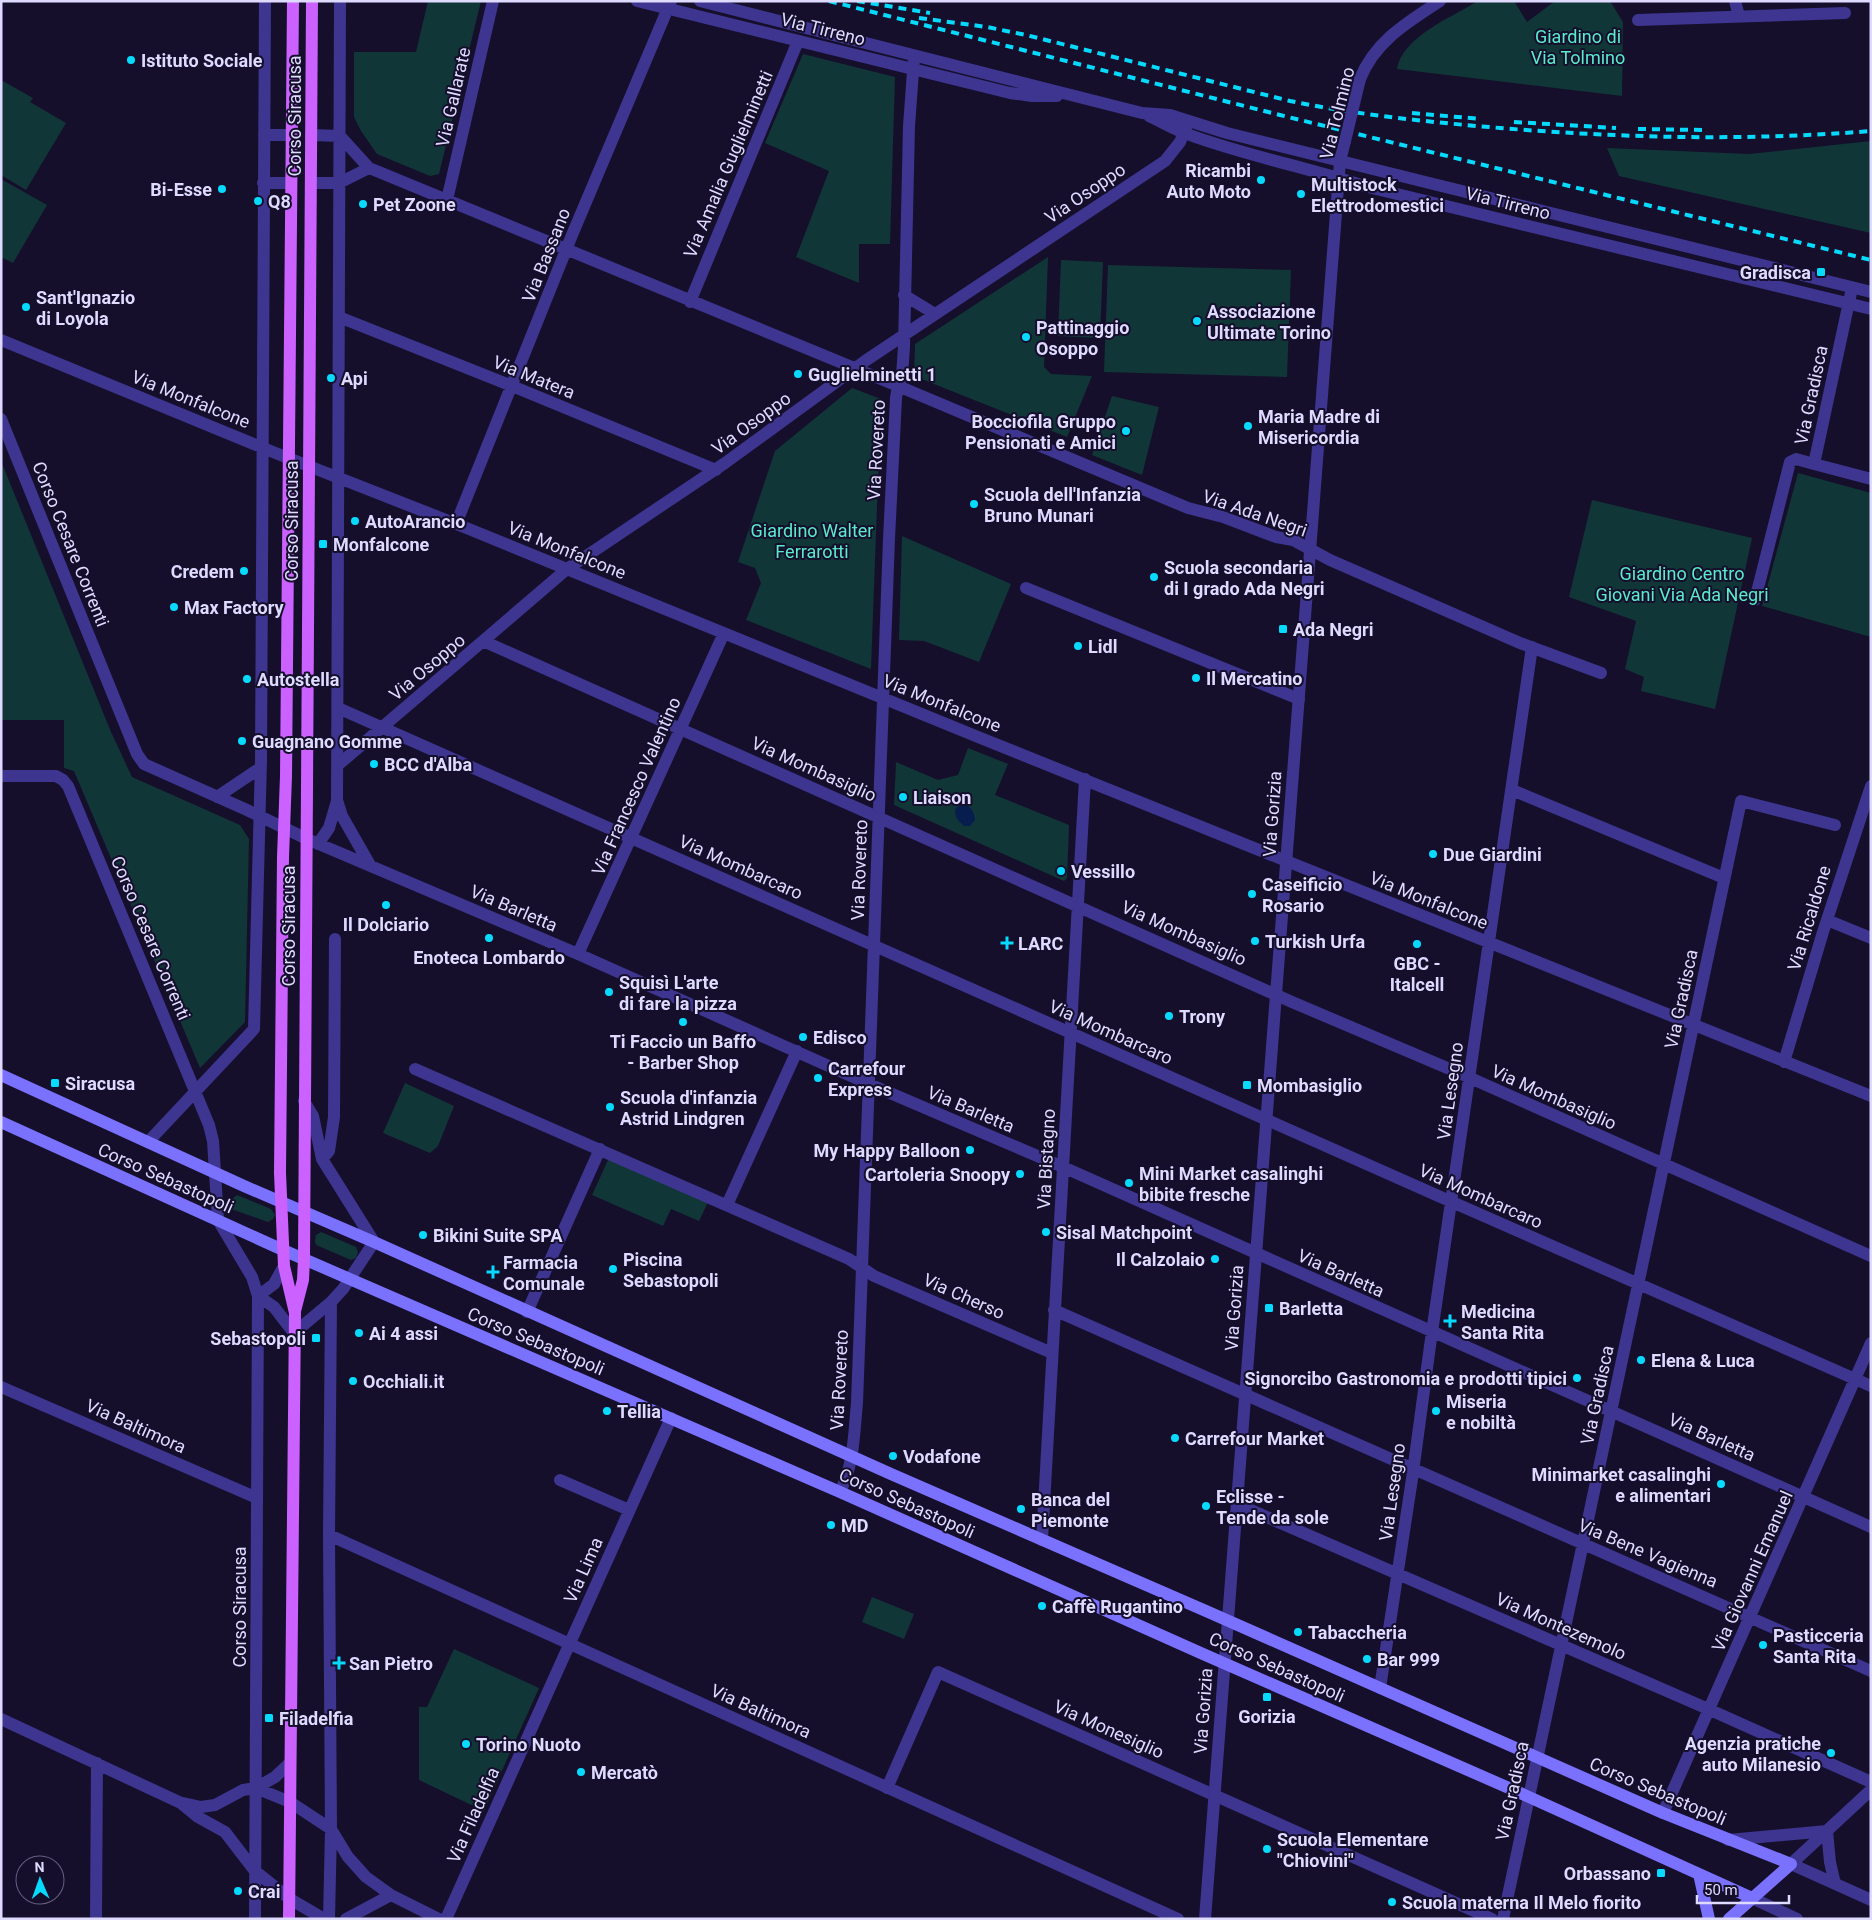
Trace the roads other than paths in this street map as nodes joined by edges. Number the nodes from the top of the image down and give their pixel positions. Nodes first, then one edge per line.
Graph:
1 (265, 1) edge
2 (293, 1) edge
3 (312, 1) edge
4 (340, 1) edge
5 (493, 1) edge
6 (637, 1) edge
7 (700, 1) edge
8 (1440, 1) edge
9 (1736, 1) edge
10 (670, 5) edge
11 (1845, 12) dead end
12 (1738, 16) junction
13 (1638, 20) dead end
14 (798, 41) junction
15 (914, 56) junction
16 (913, 70) junction
17 (1074, 95) junction
18 (1186, 127) junction
19 (264, 135) junction
20 (292, 135) junction
21 (311, 135) junction
22 (340, 136) junction
23 (1340, 162) junction
24 (369, 168) junction
25 (1339, 178) junction
26 (263, 183) junction
27 (291, 183) junction
28 (311, 183) junction
29 (339, 183) junction
30 (447, 200) junction
31 (566, 250) junction
32 (1852, 288) junction
33 (1871, 292) edge
34 (904, 295) junction
35 (690, 302) junction
36 (1848, 304) junction
37 (1871, 309) edge
38 (935, 314) junction
39 (339, 317) junction
40 (903, 334) junction
41 (1, 340) edge
42 (854, 368) junction
43 (512, 386) junction
44 (898, 386) junction
45 (1, 419) edge
46 (263, 448) junction
47 (288, 458) junction
48 (1814, 464) junction
49 (309, 466) junction
50 (716, 470) junction
51 (338, 478) junction
52 (1871, 478) edge
53 (456, 524) junction
54 (1310, 550) junction
55 (567, 569) junction
56 (1026, 588) dead end
57 (1755, 600) dead end
58 (724, 633) junction
59 (483, 641) junction
60 (1532, 647) junction
61 (1601, 673) dead end
62 (884, 698) junction
63 (1298, 699) junction
64 (338, 708) junction
65 (382, 727) junction
66 (681, 729) junction
67 (144, 764) joint
68 (338, 765) junction
69 (260, 768) junction
70 (1, 776) edge
71 (1085, 779) junction
72 (1870, 787) edge
73 (1512, 790) junction
74 (217, 797) junction
75 (337, 800) junction
76 (260, 816) junction
77 (879, 817) junction
78 (1835, 826) dead end
79 (284, 828) junction
80 (631, 838) junction
81 (312, 842) junction
82 (1286, 861) junction
83 (370, 865) junction
84 (1724, 878) junction
85 (1079, 906) junction
86 (1827, 920) junction
87 (1871, 938) edge
88 (335, 939) dead end
89 (1489, 942) junction
90 (874, 944) junction
91 (578, 954) junction
92 (1276, 994) junction
93 (1694, 1026) junction
94 (1070, 1033) junction
95 (798, 1051) junction
96 (1784, 1062) junction
97 (415, 1069) dead end
98 (1, 1075) edge
99 (1470, 1078) junction
100 (869, 1084) junction
101 (197, 1092) junction
102 (1871, 1096) edge
103 (304, 1101) junction
104 (1266, 1119) junction
105 (1, 1122) edge
106 (148, 1142) junction
107 (600, 1149) junction
108 (322, 1159) junction
109 (1664, 1164) junction
110 (1063, 1168) junction
111 (215, 1172) junction
112 (281, 1202) junction
113 (1452, 1202) junction
114 (727, 1205) junction
115 (304, 1211) junction
116 (218, 1220) junction
117 (374, 1242) junction
118 (283, 1250) junction
119 (1256, 1255) junction
120 (1871, 1256) edge
121 (304, 1259) junction
122 (284, 1266) junction
123 (862, 1268) junction
124 (350, 1279) junction
125 (1638, 1284) junction
126 (258, 1296) junction
127 (331, 1302) junction
128 (1054, 1310) junction
129 (527, 1312) junction
130 (295, 1313) junction
131 (1432, 1332) junction
132 (294, 1333) junction
133 (1871, 1343) edge
134 (1052, 1353) junction
135 (1855, 1379) junction
136 (1871, 1386) edge
137 (1, 1387) edge
138 (1245, 1394) junction
139 (1611, 1412) junction
140 (671, 1418) junction
141 (852, 1457) junction
142 (1414, 1468) junction
143 (560, 1480) dead end
144 (840, 1492) junction
145 (1804, 1496) junction
146 (256, 1498) junction
147 (1237, 1504) junction
148 (629, 1510) junction
149 (1871, 1527) edge
150 (329, 1535) junction
151 (1042, 1540) junction
152 (1582, 1544) junction
153 (1398, 1573) junction
154 (1751, 1616) junction
155 (1228, 1621) junction
156 (569, 1644) junction
157 (1562, 1646) junction
158 (1224, 1663) junction
159 (1871, 1671) edge
160 (1380, 1688) junction
161 (1709, 1709) junction
162 (1, 1719) edge
163 (1538, 1757) junction
164 (97, 1763) junction
165 (290, 1763) junction
166 (1871, 1782) edge
167 (256, 1788) junction
168 (887, 1788) junction
169 (1871, 1790) edge
170 (1214, 1796) junction
171 (1530, 1797) junction
172 (290, 1802) junction
173 (181, 1803) junction
174 (1663, 1813) junction
175 (331, 1829) junction
176 (1827, 1831) junction
177 (1728, 1840) junction
178 (1791, 1864) junction
179 (256, 1871) junction
180 (1699, 1874) junction
181 (1836, 1884) junction
182 (391, 1895) junction
183 (1752, 1898) junction
184 (290, 1900) junction
185 (1871, 1900) edge
186 (96, 1919) edge
187 (255, 1919) edge
188 (290, 1919) edge
189 (324, 1919) edge
190 (329, 1919) edge
191 (346, 1919) edge
192 (439, 1919) edge
193 (446, 1919) edge
194 (1178, 1919) edge
195 (1205, 1919) edge
196 (1492, 1919) edge
197 (1503, 1919) edge
198 (1709, 1919) edge
199 (1729, 1919) edge
200 (1797, 1919) edge

1 - 19 street, Corso Siracusa
2 - 20 main road, Corso Siracusa
3 - 21 main road, Corso Siracusa
4 - 22 street, Corso Siracusa
5 - 30 street, Via Gallarate
6 - 10 street, Via Tirreno
7 - 15 street, Via Tirreno
8 - 23 street, Via Tolmino, bridge
9 - 12 street
10 - 14 street, Via Tirreno
10 - 31 street, Via Bassano
11 - 12 street
12 - 13 street
14 - 16 street, Via Tirreno
14 - 35 street, Via Amalia Guglielminetti
15 - 16 street
15 - 17 street, Via Tirreno
16 - 17 street, Via Tirreno
16 - 34 street, Via Rovereto
17 - 18 street, Via Tirreno
18 - 23 street, Via Tirreno
18 - 25 street, Via Tirreno
18 - 38 street, Via Osoppo
19 - 20 street, Corso Siracusa
19 - 26 street, Corso Siracusa
20 - 27 main road, Corso Siracusa
21 - 22 street
21 - 28 main road, Corso Siracusa
22 - 24 street
22 - 29 street, Corso Siracusa
23 - 25 street, Via Tolmino
23 - 32 street, Via Tirreno
24 - 29 street
24 - 30 street
25 - 36 street, Via Tirreno
25 - 54 street, Via Gorizia
26 - 27 street, Corso Siracusa
26 - 46 street, Corso Siracusa
27 - 47 main road, Corso Siracusa
28 - 29 street
28 - 49 main road, Corso Siracusa
29 - 39 street, Corso Siracusa
30 - 31 street
31 - 35 street
31 - 43 street, Via Bassano
32 - 33 street, Via Tirreno
32 - 36 street, Via Gradisca
34 - 38 street
34 - 40 street, Via Rovereto
35 - 42 street
36 - 37 street, Via Tirreno
36 - 48 street, Via Gradisca
38 - 40 street, Via Osoppo
39 - 43 street, Via Matera
39 - 51 street, Corso Siracusa
40 - 42 street, Via Osoppo
40 - 44 street, Via Rovereto
41 - 46 street, Via Monfalcone
42 - 44 street
42 - 50 street, Via Osoppo
43 - 50 street, Via Matera
43 - 53 street, Via Bassano
44 - 54 street, Via Ada Negri
44 - 62 street, Via Rovereto
45 - 67 street, Corso Cesare Correnti
46 - 47 street, Via Monfalcone
46 - 69 street, Corso Siracusa
47 - 49 street, Via Monfalcone
47 - 79 main road, Corso Siracusa
48 - 52 street
48 - 57 street, Via Gradisca
49 - 51 street, Via Monfalcone
49 - 81 main road, Corso Siracusa
50 - 55 street, Via Osoppo
51 - 53 street, Via Monfalcone
51 - 64 street, Corso Siracusa
53 - 55 street, Via Monfalcone
54 - 60 street, Via Ada Negri
54 - 63 street, Via Gorizia
55 - 58 street, Via Monfalcone
55 - 59 street, Via Osoppo
56 - 63 street
58 - 62 street, Via Monfalcone
58 - 66 street, Via Francesco Valentino
59 - 65 street, Via Osoppo
59 - 66 street, Via Mombasiglio
60 - 61 street, Via Ada Negri
60 - 73 street, Via Lesegno
62 - 71 street, Via Monfalcone
62 - 77 street, Via Rovereto
63 - 82 street, Via Gorizia
64 - 65 street, Via Mombarcaro
64 - 68 street, Corso Siracusa
65 - 68 street, Via Osoppo
65 - 80 street, Via Mombarcaro
66 - 77 street, Via Mombasiglio
66 - 80 street, Via Francesco Valentino
67 - 74 street, Via Barletta
68 - 75 street, Corso Siracusa
69 - 74 street
69 - 76 street, Corso Siracusa
70 - 101 street, Corso Cesare Correnti
71 - 82 street, Via Monfalcone
71 - 85 street, Via Bistagno
72 - 86 street, Via Ricaldone
73 - 84 street
73 - 89 street, Via Lesegno
74 - 76 street, Via Barletta
75 - 81 street, Corso Siracusa
75 - 83 street, Corso Siracusa
76 - 79 street, Via Barletta
76 - 101 street, Corso Siracusa
77 - 85 street, Via Mombasiglio
77 - 90 street, Via Rovereto
78 - 84 street, Via Gradisca
79 - 81 street, Via Barletta
79 - 112 main road, Corso Siracusa
80 - 90 street, Via Mombarcaro
80 - 91 street, Via Francesco Valentino
81 - 83 street, Via Barletta
81 - 103 main road, Corso Siracusa
82 - 89 street, Via Monfalcone
82 - 92 street, Via Gorizia
83 - 91 street, Via Barletta
84 - 93 street, Via Gradisca
85 - 92 street, Via Mombasiglio
85 - 94 street, Via Bistagno
86 - 87 street
86 - 96 street, Via Ricaldone
88 - 108 street
89 - 93 street, Via Monfalcone
89 - 99 street, Via Lesegno
90 - 94 street, Via Mombarcaro
90 - 100 street, Via Rovereto
91 - 95 street, Via Barletta
92 - 99 street, Via Mombasiglio
92 - 104 street, Via Gorizia
93 - 96 street, Via Monfalcone
93 - 109 street, Via Gradisca
94 - 104 street, Via Mombarcaro
94 - 110 street, Via Bistagno
95 - 100 street, Via Barletta
95 - 114 street
96 - 102 street, Via Monfalcone
97 - 107 street
98 - 106 main road, Corso Sebastopoli
99 - 109 street, Via Mombasiglio
99 - 113 street, Via Lesegno
100 - 110 street, Via Barletta
100 - 123 street, Via Rovereto
101 - 106 street, Corso Siracusa
101 - 111 street, Corso Cesare Correnti
103 - 108 street, Corso Siracusa
103 - 115 main road, Corso Siracusa
104 - 113 street, Via Mombarcaro
104 - 119 street, Via Gorizia
105 - 116 main road, Corso Sebastopoli
106 - 111 main road, Corso Sebastopoli
107 - 114 street
107 - 129 street, Corso Sebastopoli
108 - 117 street, Corso Siracusa
109 - 120 street, Via Mombasiglio
109 - 125 street, Via Gradisca
110 - 119 street, Via Barletta
110 - 128 street, Via Bistagno
111 - 112 main road, Corso Sebastopoli
111 - 116 street, Corso Siracusa
112 - 115 main road, Corso Sebastopoli
112 - 118 main road, Corso Siracusa
113 - 125 street, Via Mombarcaro
113 - 131 street, Via Lesegno
114 - 123 street
115 - 117 main road, Corso Sebastopoli
115 - 121 main road, Corso Siracusa
116 - 118 main road, Corso Sebastopoli
116 - 126 street, Corso Siracusa
117 - 124 street
117 - 129 main road, Corso Sebastopoli
118 - 121 main road, Corso Sebastopoli
118 - 122 main road, Corso Siracusa
119 - 131 street, Via Barletta
119 - 138 street, Via Gorizia
121 - 124 main road, Corso Sebastopoli
121 - 130 main road, Corso Siracusa
122 - 126 street
122 - 130 main road, Corso Siracusa
123 - 134 street, Via Cherso
123 - 141 street, Via Rovereto
124 - 127 street
124 - 140 main road, Corso Sebastopoli
125 - 135 street, Via Mombarcaro
125 - 139 street, Via Gradisca
126 - 132 street
126 - 146 street, Corso Siracusa
127 - 132 street
127 - 150 street
128 - 134 street, Via Bistagno
128 - 138 street, Via Bene Vagienna
129 - 141 main road, Corso Sebastopoli
130 - 132 main road, Corso Siracusa
131 - 139 street, Via Barletta
131 - 142 street, Via Lesegno
132 - 165 main road, Corso Siracusa
133 - 135 street, Via Giovanni Emanuel
134 - 151 street, Via Bistagno
135 - 136 street, Via Mombarcaro
135 - 145 street, Via Giovanni Emanuel
137 - 146 street, Via Baltimora
138 - 142 street, Via Bene Vagienna
138 - 147 street, Via Gorizia
139 - 145 street, Via Barletta
139 - 152 street, Via Gradisca
140 - 144 main road, Corso Sebastopoli
140 - 148 street, Via Lima
141 - 144 street, Via Rovereto
141 - 151 main road, Corso Sebastopoli
142 - 152 street, Via Bene Vagienna
142 - 153 street, Via Lesegno
143 - 148 street
144 - 158 main road, Corso Sebastopoli
145 - 149 street, Via Barletta
145 - 154 street, Via Giovanni Emanuel
146 - 167 street, Corso Siracusa
147 - 153 street, Via Montezemolo
147 - 155 street, Via Gorizia
148 - 156 street, Via Lima
150 - 156 street, Via Baltimora
150 - 175 street
151 - 155 main road, Corso Sebastopoli
152 - 154 street, Via Bene Vagienna
152 - 157 street, Via Gradisca
153 - 157 street, Via Montezemolo
153 - 160 street, Via Lesegno
154 - 159 street, Via Bene Vagienna
154 - 161 street, Via Giovanni Emanuel
155 - 158 street, Via Gorizia
155 - 160 main road, Corso Sebastopoli
156 - 168 street, Via Baltimora
156 - 193 street, Via Filadelfia
157 - 161 street, Via Montezemolo
157 - 163 street, Via Gradisca
158 - 170 street, Via Gorizia
158 - 171 main road, Corso Sebastopoli
160 - 163 main road, Corso Sebastopoli
161 - 166 street, Via Montezemolo
161 - 174 street, Via Giovanni Emanuel
162 - 164 street
163 - 171 street, Via Gradisca
163 - 174 main road, Corso Sebastopoli
164 - 173 street
164 - 186 street
165 - 167 street
165 - 172 main road, Corso Siracusa
167 - 172 street
167 - 173 street
167 - 179 street, Corso Siracusa
168 - 170 street, Via Monesiglio
168 - 194 street, Via Baltimora
169 - 176 street
170 - 195 street, Via Gorizia
170 - 196 street, Via Monesiglio
171 - 180 main road, Corso Sebastopoli
171 - 197 street, Via Gradisca
172 - 175 street
172 - 184 main road, Corso Siracusa
173 - 179 street
174 - 177 main road, Corso Sebastopoli
175 - 182 street
175 - 190 street
176 - 177 street
176 - 178 street
176 - 181 street
177 - 178 main road, Corso Sebastopoli
178 - 181 street, Corso Sebastopoli
178 - 183 main road
179 - 184 street
179 - 187 street, Corso Siracusa
180 - 183 main road, Corso Sebastopoli
180 - 198 main road
181 - 185 street, Corso Sebastopoli
182 - 191 street
182 - 192 street
183 - 199 main road
183 - 200 street, Corso Sebastopoli
184 - 188 main road, Corso Siracusa
184 - 189 street

